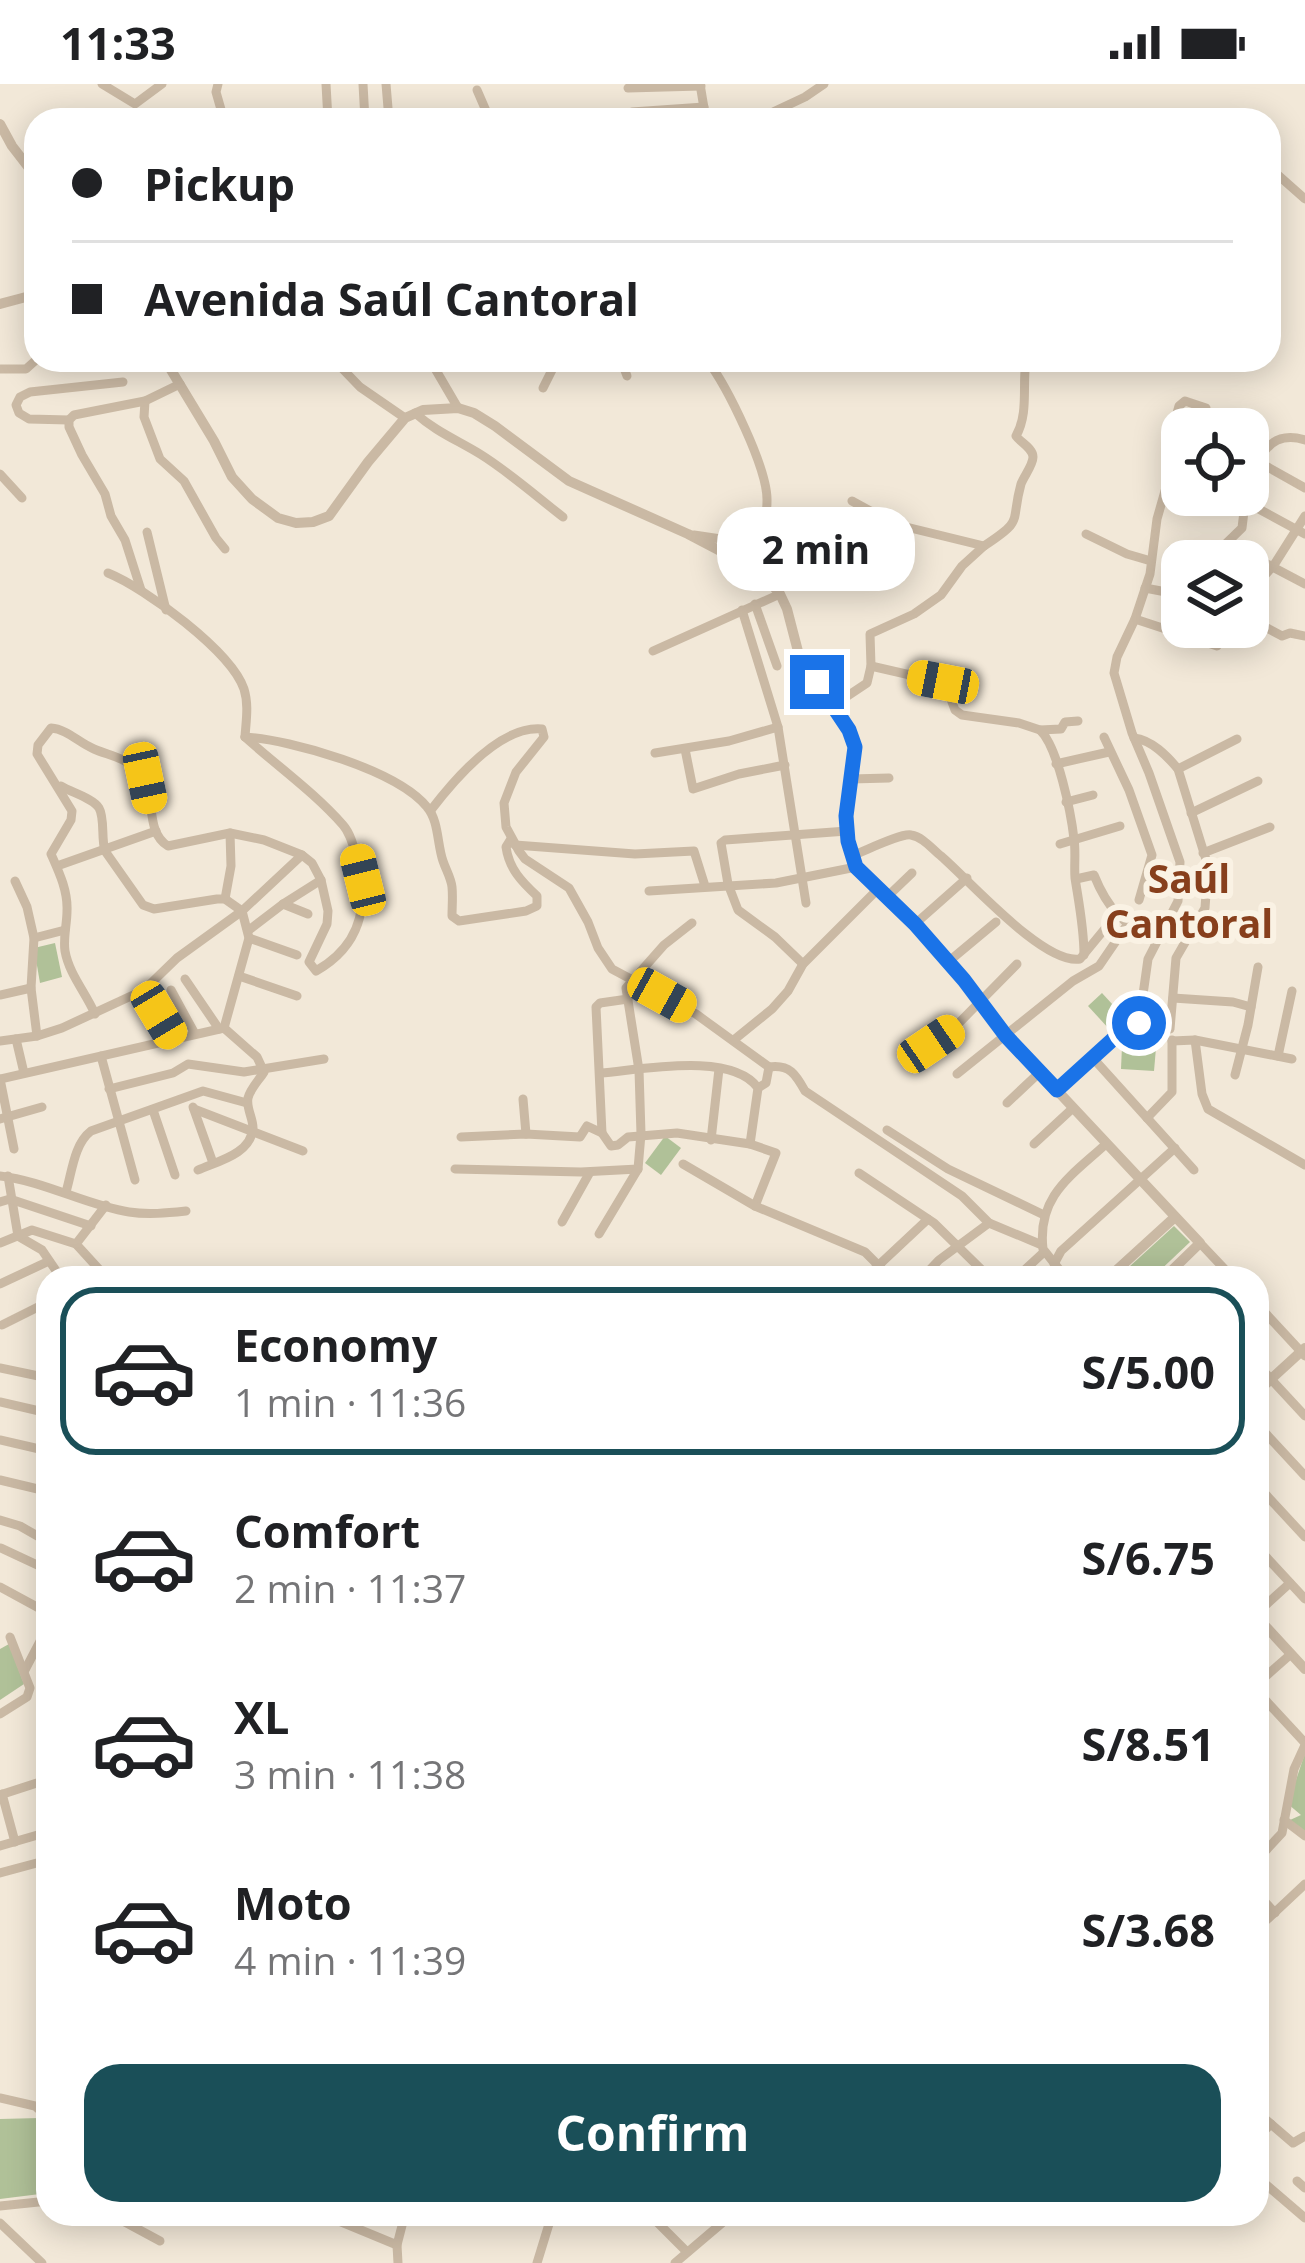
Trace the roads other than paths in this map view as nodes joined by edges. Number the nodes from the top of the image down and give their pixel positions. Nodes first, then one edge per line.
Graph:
1 (102, 84) edge
2 (162, 84) edge
3 (824, 84) edge
4 (701, 85) edge
5 (657, 86) edge
6 (628, 88) dead end
7 (476, 90) dead end
8 (704, 107) joint
9 (484, 108) edge
10 (690, 108) edge
11 (782, 108) edge
12 (0, 124) edge
13 (24, 162) edge
14 (1281, 178) edge
15 (1305, 200) edge
16 (172, 372) edge
17 (346, 372) edge
18 (437, 372) edge
19 (551, 372) edge
20 (626, 372) edge
21 (714, 372) edge
22 (1024, 372) edge
23 (627, 376) dead end
24 (123, 382) dead end
25 (180, 384) junction
26 (543, 388) dead end
27 (145, 401) junction
28 (458, 408) junction
29 (1179, 408) edge
30 (1206, 408) dead end
31 (410, 416) junction
32 (69, 420) junction
33 (1305, 440) edge
34 (1269, 448) edge
35 (1269, 468) edge
36 (0, 474) edge
37 (1305, 488) edge
38 (22, 498) dead end
39 (852, 500) dead end
40 (1161, 505) edge
41 (1269, 510) edge
42 (1305, 516) edge
43 (563, 517) dead end
44 (1301, 531) edge
45 (147, 532) dead end
46 (1085, 534) dead end
47 (688, 535) junction
48 (760, 540) junction
49 (984, 546) junction
50 (225, 549) dead end
51 (1151, 561) junction
52 (1269, 564) edge
53 (1274, 566) junction
54 (751, 567) junction
55 (1269, 571) edge
56 (108, 573) dead end
57 (1305, 584) edge
58 (1145, 588) junction
59 (141, 590) junction
60 (1161, 591) edge
61 (780, 594) junction
62 (755, 604) junction
63 (166, 610) junction
64 (742, 610) junction
65 (1136, 620) junction
66 (1161, 628) edge
67 (1269, 629) edge
68 (1305, 636) edge
69 (653, 651) dead end
70 (777, 666) dead end
71 (871, 666) junction
72 (834, 705) junction
73 (1078, 721) dead end
74 (778, 727) junction
75 (1040, 730) junction
76 (245, 736) junction
77 (1104, 737) dead end
78 (1134, 738) junction
79 (1237, 739) dead end
80 (685, 749) junction
81 (1109, 752) junction
82 (655, 753) dead end
83 (1056, 764) junction
84 (785, 765) junction
85 (1178, 769) junction
86 (889, 778) dead end
87 (851, 779) junction
88 (1258, 781) dead end
89 (56, 782) junction
90 (1093, 795) dead end
91 (1066, 802) junction
92 (430, 810) junction
93 (1191, 813) junction
94 (1120, 826) dead end
95 (1270, 827) dead end
96 (156, 831) junction
97 (847, 831) junction
98 (230, 832) junction
99 (797, 836) junction
100 (1074, 840) junction
101 (513, 842) junction
102 (1060, 844) dead end
103 (105, 851) junction
104 (1203, 853) junction
105 (302, 855) junction
106 (854, 861) junction
107 (57, 866) junction
108 (912, 873) dead end
109 (800, 877) junction
110 (967, 878) junction
111 (1076, 879) junction
112 (321, 880) junction
113 (16, 881) dead end
114 (728, 884) junction
115 (705, 886) junction
116 (649, 891) dead end
117 (883, 892) junction
118 (225, 899) junction
119 (1139, 900) dead end
120 (806, 903) dead end
121 (283, 904) junction
122 (242, 911) junction
123 (308, 914) dead end
124 (1117, 914) junction
125 (996, 922) dead end
126 (692, 923) dead end
127 (915, 924) junction
128 (1127, 926) junction
129 (65, 930) junction
130 (249, 934) junction
131 (34, 938) junction
132 (1155, 942) junction
133 (297, 955) dead end
134 (1084, 955) junction
135 (948, 962) junction
136 (803, 964) junction
137 (1017, 964) dead end
138 (1258, 968) dead end
139 (238, 976) junction
140 (185, 979) dead end
141 (632, 979) junction
142 (31, 988) junction
143 (171, 989) dead end
144 (145, 990) junction
145 (1292, 991) dead end
146 (0, 995) edge
147 (297, 996) dead end
148 (1173, 998) junction
149 (628, 1000) junction
150 (981, 1002) junction
151 (1251, 1006) junction
152 (95, 1014) junction
153 (1139, 1023) junction
154 (222, 1028) junction
155 (196, 1034) junction
156 (1171, 1035) junction
157 (37, 1036) junction
158 (1006, 1036) junction
159 (16, 1039) junction
160 (174, 1039) junction
161 (735, 1039) junction
162 (1195, 1040) junction
163 (0, 1041) edge
164 (931, 1044) dead end
165 (1242, 1049) junction
166 (100, 1056) junction
167 (1278, 1056) junction
168 (1092, 1058) junction
169 (324, 1059) dead end
170 (1292, 1059) dead end
171 (769, 1066) junction
172 (263, 1069) junction
173 (719, 1069) junction
174 (639, 1070) junction
175 (1040, 1072) junction
176 (24, 1073) junction
177 (601, 1073) junction
178 (957, 1074) dead end
179 (1235, 1075) dead end
180 (0, 1079) edge
181 (758, 1088) junction
182 (110, 1089) junction
183 (1057, 1090) junction
184 (189, 1096) junction
185 (524, 1099) dead end
186 (247, 1103) junction
187 (1006, 1103) dead end
188 (42, 1107) dead end
189 (1073, 1108) junction
190 (194, 1109) junction
191 (153, 1110) junction
192 (3, 1118) edge
193 (1148, 1118) junction
194 (118, 1123) junction
195 (887, 1130) dead end
196 (252, 1131) junction
197 (602, 1133) junction
198 (526, 1134) junction
199 (641, 1134) junction
200 (461, 1137) dead end
201 (711, 1140) junction
202 (750, 1144) junction
203 (1034, 1144) dead end
204 (1106, 1144) junction
205 (1175, 1148) junction
206 (14, 1149) dead end
207 (303, 1151) dead end
208 (213, 1163) junction
209 (683, 1164) dead end
210 (1305, 1165) edge
211 (455, 1169) dead end
212 (638, 1169) junction
213 (198, 1170) dead end
214 (1194, 1170) dead end
215 (590, 1172) junction
216 (860, 1173) dead end
217 (176, 1175) dead end
218 (4, 1176) edge
219 (135, 1180) dead end
220 (1139, 1180) junction
221 (66, 1192) junction
222 (5, 1201) edge
223 (106, 1205) junction
224 (755, 1206) junction
225 (186, 1211) dead end
226 (1043, 1215) junction
227 (1175, 1217) junction
228 (928, 1219) junction
229 (562, 1222) dead end
230 (989, 1223) junction
231 (91, 1226) junction
232 (599, 1234) dead end
233 (18, 1236) junction
234 (0, 1243) edge
235 (1200, 1243) junction
236 (76, 1244) junction
237 (958, 1246) junction
238 (1043, 1249) junction
239 (49, 1262) junction
240 (1054, 1264) joint
241 (878, 1265) joint
242 (40, 1266) edge
243 (52, 1266) edge
244 (93, 1266) edge
245 (936, 1266) edge
246 (978, 1266) edge
247 (1027, 1266) edge
248 (1121, 1266) edge
249 (1180, 1266) edge
250 (1222, 1266) edge
251 (36, 1268) edge
252 (0, 1284) edge
253 (36, 1308) edge
254 (1269, 1316) edge
255 (0, 1325) edge
256 (1304, 1352) edge
257 (0, 1368) edge
258 (36, 1376) edge
259 (1271, 1379) joint
260 (0, 1402) edge
261 (36, 1410) edge
262 (1305, 1416) edge
263 (1269, 1437) edge
264 (0, 1440) edge
265 (36, 1450) edge
266 (1305, 1476) edge
267 (0, 1480) edge
268 (36, 1489) edge
269 (1269, 1498) edge
270 (0, 1520) edge
271 (36, 1535) edge
272 (1305, 1537) edge
273 (1, 1548) edge
274 (1269, 1560) edge
275 (36, 1564) edge
276 (1290, 1583) junction
277 (0, 1587) edge
278 (1305, 1599) edge
279 (1269, 1603) edge
280 (36, 1606) edge
281 (1269, 1629) edge
282 (10, 1637) dead end
283 (36, 1649) edge
284 (1291, 1654) junction
285 (25, 1670) junction
286 (1305, 1670) edge
287 (1269, 1675) edge
288 (1269, 1701) edge
289 (0, 1714) edge
290 (1305, 1744) edge
291 (36, 1783) edge
292 (1, 1794) edge
293 (1284, 1820) junction
294 (36, 1836) edge
295 (1305, 1836) edge
296 (15, 1842) junction
297 (0, 1846) edge
298 (1269, 1849) edge
299 (36, 1863) edge
300 (0, 1873) edge
301 (1305, 1884) edge
302 (1269, 1906) edge
303 (1275, 1913) junction
304 (1269, 1918) edge
305 (0, 2098) edge
306 (36, 2107) edge
307 (1271, 2123) edge
308 (1305, 2136) edge
309 (1269, 2187) edge
310 (36, 2202) edge
311 (0, 2206) edge
312 (1305, 2218) edge
313 (0, 2224) edge
314 (132, 2226) edge
315 (351, 2226) edge
316 (402, 2226) edge
317 (548, 2226) edge
318 (661, 2226) edge
319 (718, 2226) edge
320 (160, 2241) dead end
321 (398, 2245) junction
322 (687, 2252) junction
323 (42, 2263) edge
324 (398, 2263) edge
325 (537, 2263) edge
326 (675, 2263) edge

1 - 2 street
3 - 11 street
4 - 5 street
4 - 8 street
5 - 6 street
7 - 9 street
8 - 10 street
12 - 13 street
14 - 15 street
16 - 25 street
17 - 31 street
18 - 28 street
19 - 26 street
20 - 23 street
21 - 48 street
22 - 49 street
24 - 32 street
25 - 27 street
25 - 31 street
27 - 32 street
27 - 50 street
28 - 31 street
28 - 47 street
29 - 30 street
31 - 43 street
32 - 59 street
33 - 34 street
35 - 37 street
36 - 38 street
39 - 49 street
40 - 51 street
41 - 44 street
42 - 44 street
44 - 53 street
45 - 63 street
46 - 51 street
47 - 48 street
47 - 54 street
48 - 54 street
49 - 71 street
51 - 58 street
52 - 53 street
53 - 55 street
53 - 57 street
54 - 61 street
56 - 59 street
58 - 60 street
58 - 65 street
59 - 63 street
61 - 62 street
61 - 72 street
62 - 64 street
62 - 70 street
63 - 76 street
64 - 69 street
64 - 74 street
65 - 66 street
65 - 78 street
67 - 68 street
71 - 72 street
71 - 75 street
72 - 87 street
73 - 75 street
74 - 80 street
74 - 84 street
75 - 83 street
76 - 92 street
76 - 112 street
77 - 81 street
78 - 85 street
78 - 132 street
79 - 85 street
80 - 82 street
80 - 84 street
81 - 83 street
81 - 119 street
83 - 91 street
84 - 99 street
85 - 93 street
86 - 87 street
87 - 97 street
88 - 93 street
89 - 96 street
89 - 103 street
89 - 107 street
90 - 91 street
91 - 100 street
92 - 101 street
92 - 101 street
93 - 104 street
94 - 100 street
95 - 104 street
96 - 98 street
96 - 103 street
97 - 99 street
97 - 106 street
98 - 105 street
98 - 118 street
99 - 109 street
99 - 114 street
100 - 102 street
100 - 111 street
101 - 115 street
101 - 141 street
103 - 107 street
103 - 118 street
104 - 148 street
105 - 112 street
105 - 122 street
106 - 109 street
106 - 110 street
106 - 117 street
107 - 129 street
108 - 117 street
109 - 114 street
109 - 120 street
110 - 127 street
110 - 134 street
111 - 124 street
111 - 134 street
112 - 121 street
113 - 131 street
114 - 115 street
114 - 136 street
115 - 116 street
117 - 127 street
117 - 136 street
118 - 122 street
121 - 123 street
121 - 130 street
122 - 130 street
122 - 144 street
124 - 128 street
124 - 134 street
125 - 135 street
126 - 141 street
127 - 135 street
128 - 132 street
128 - 158 street
129 - 131 street
129 - 152 street
130 - 133 street
130 - 139 street
131 - 142 street
132 - 153 street
135 - 150 street
136 - 161 street
137 - 150 street
138 - 151 street
139 - 147 street
139 - 154 street
140 - 154 street
141 - 149 street
141 - 161 street
142 - 146 street
142 - 157 street
143 - 155 street
144 - 152 street
144 - 160 street
145 - 167 street
148 - 151 street
148 - 156 street
149 - 174 street
149 - 177 street
150 - 158 street
150 - 164 street
151 - 165 street
152 - 157 street
153 - 156 street
153 - 168 street
154 - 155 street
154 - 172 street
155 - 160 street
156 - 162 street
156 - 193 street
157 - 159 street
158 - 175 street
158 - 178 street
159 - 163 street
159 - 176 street
160 - 166 street
161 - 171 street
162 - 165 street
162 - 210 street
165 - 167 street
165 - 179 street
166 - 176 street
166 - 182 street
167 - 170 street
168 - 183 street
168 - 193 street
169 - 172 street
171 - 181 street
171 - 230 street
172 - 182 street
172 - 186 street
173 - 174 street
173 - 181 street
173 - 201 street
174 - 177 street
174 - 199 street
175 - 183 street
175 - 187 street
176 - 180 street
177 - 197 street
180 - 192 street
181 - 202 street
182 - 194 street
183 - 189 street
184 - 186 street
184 - 190 street
184 - 191 street
185 - 198 street
186 - 196 street
188 - 192 street
189 - 203 street
189 - 204 street
190 - 196 street
190 - 208 street
191 - 194 street
191 - 217 street
192 - 206 street
193 - 205 street
194 - 219 street
194 - 221 street
195 - 226 street
196 - 207 street
196 - 208 street
197 - 198 street
197 - 199 street
198 - 200 street
199 - 201 street
199 - 212 street
201 - 202 street
202 - 224 street
204 - 220 street
204 - 226 street
205 - 214 street
205 - 220 street
208 - 213 street
209 - 224 street
211 - 215 street
212 - 215 street
212 - 232 street
215 - 229 street
216 - 228 street
218 - 221 street
218 - 222 street
220 - 227 street
220 - 240 street
221 - 223 street
222 - 231 street
222 - 233 street
223 - 225 street
223 - 231 street
224 - 241 street
226 - 238 street
227 - 235 street
227 - 248 street
228 - 237 street
228 - 241 street
230 - 237 street
230 - 238 street
231 - 236 street
233 - 234 street
233 - 236 street
233 - 239 street
235 - 249 street
235 - 250 street
236 - 244 street
237 - 245 street
237 - 246 street
238 - 240 street
238 - 247 street
239 - 242 street
239 - 243 street
251 - 252 street
253 - 255 street
254 - 256 street
256 - 259 street
257 - 258 street
259 - 262 street
260 - 261 street
263 - 266 street
264 - 265 street
267 - 268 street
269 - 272 street
270 - 271 street
273 - 275 street
274 - 276 street
276 - 278 street
276 - 279 street
277 - 280 street
281 - 284 street
282 - 285 street
283 - 285 street
284 - 286 street
284 - 287 street
285 - 289 street
288 - 290 street
290 - 293 street
291 - 292 street
292 - 296 street
293 - 295 street
293 - 298 street
294 - 296 street
296 - 297 street
299 - 300 street
301 - 303 street
302 - 303 street
303 - 304 street
305 - 306 street
307 - 308 street
309 - 312 street
310 - 311 street
313 - 323 street
314 - 320 street
315 - 321 street
316 - 321 street
317 - 325 street
318 - 322 street
319 - 322 street
321 - 324 street
322 - 326 street

